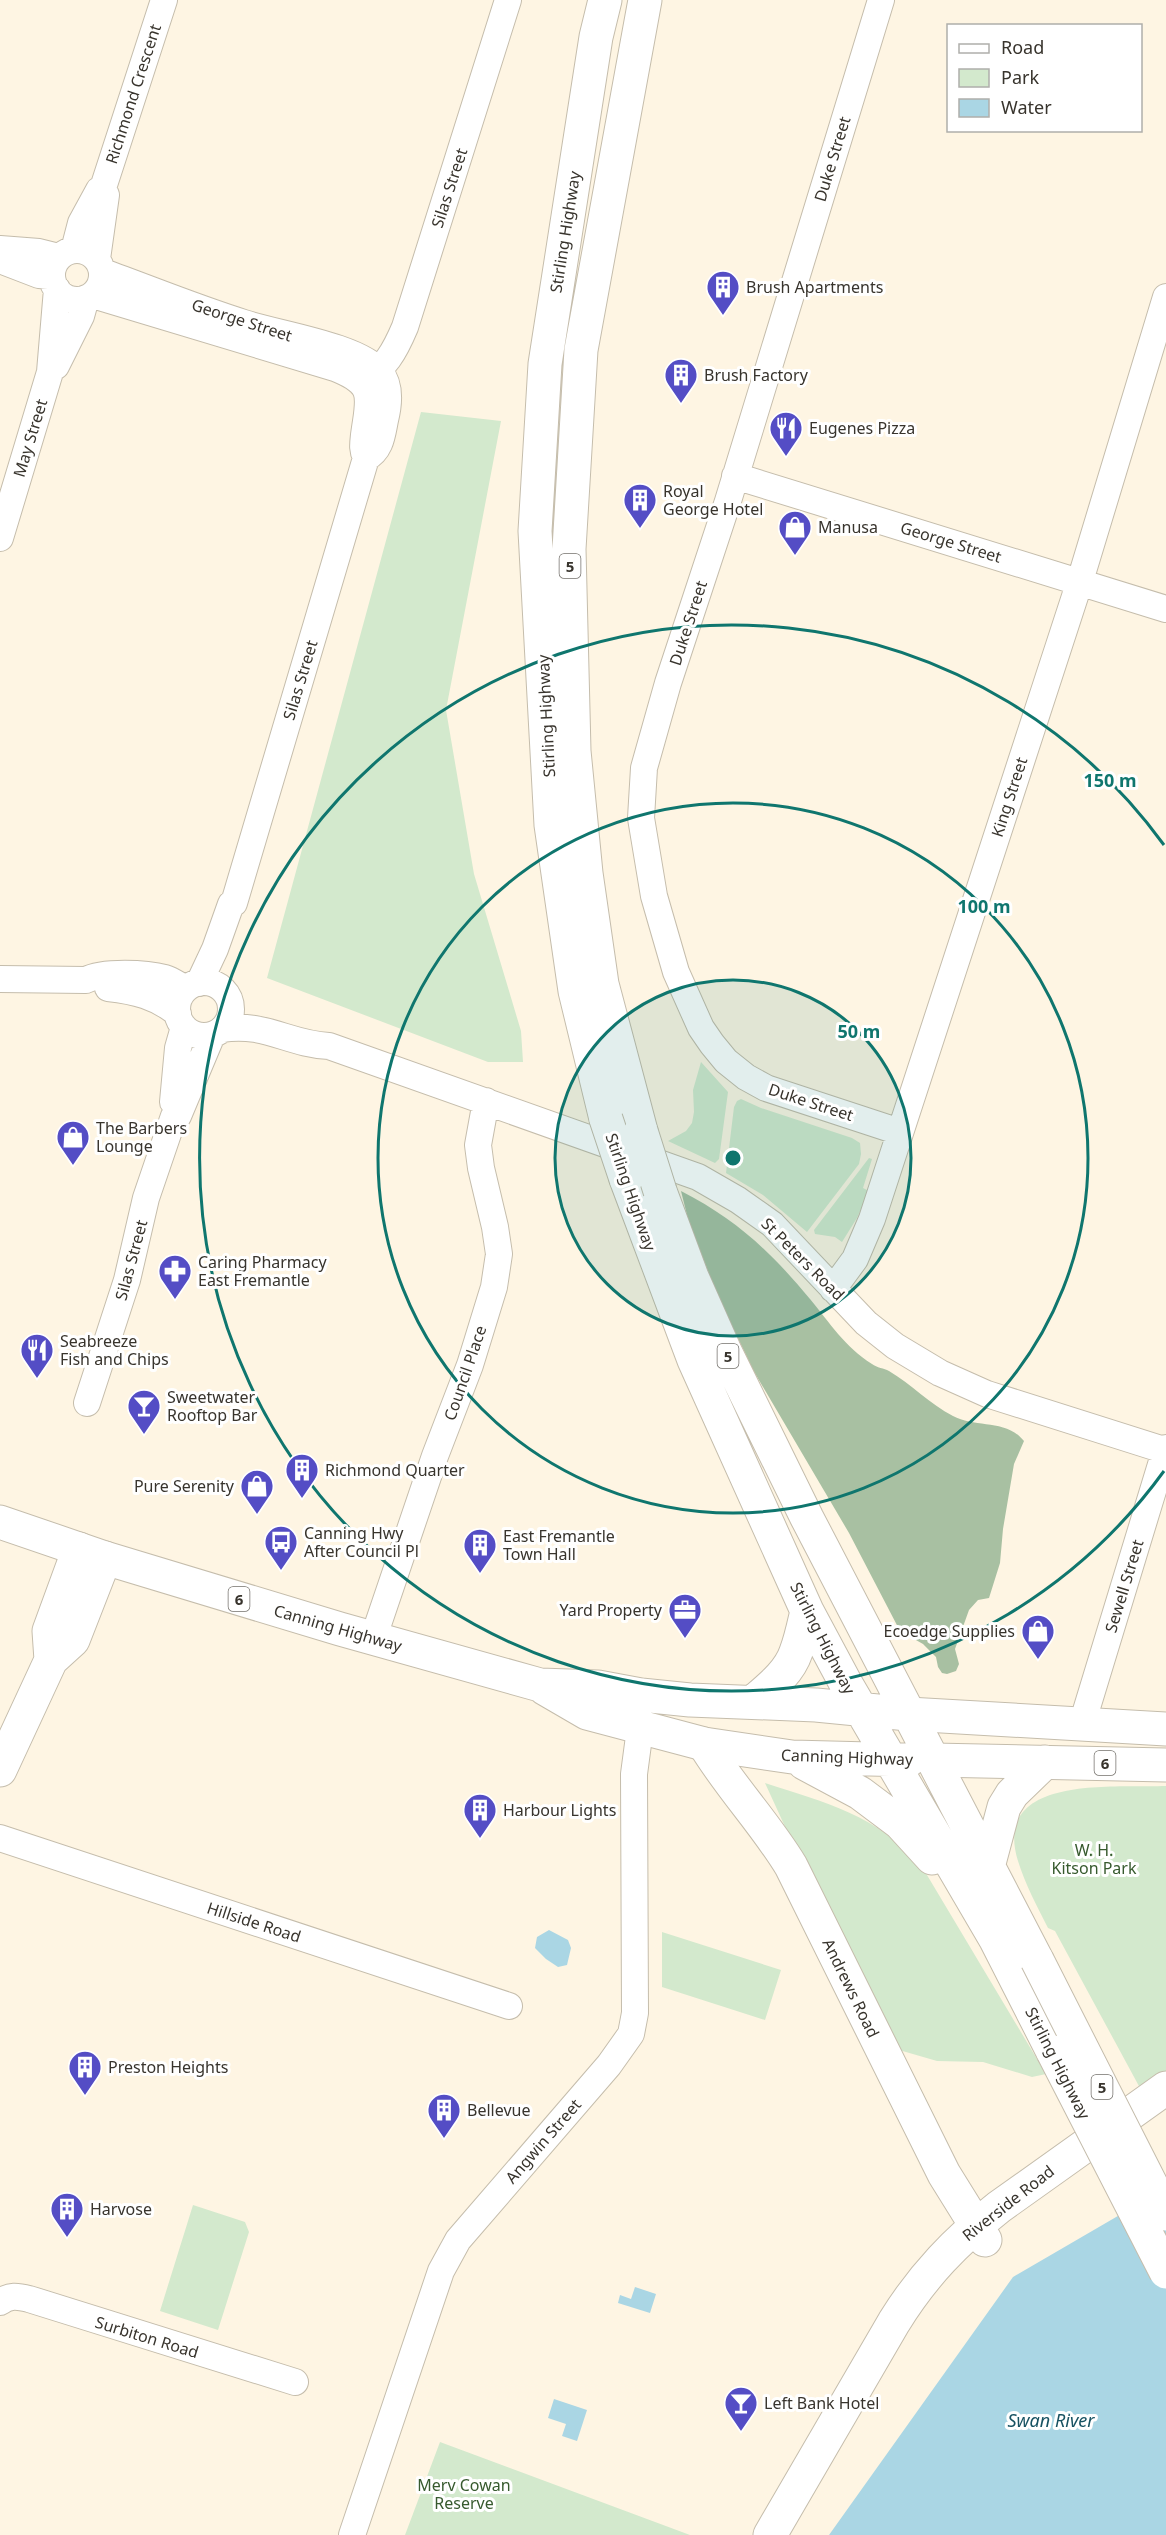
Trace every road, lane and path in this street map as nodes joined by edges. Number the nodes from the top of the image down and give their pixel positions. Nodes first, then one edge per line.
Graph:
1 (164, 0) edge
2 (508, 0) edge
3 (604, 0) edge
4 (645, 0) edge
5 (881, 0) edge
6 (0, 249) edge
7 (0, 260) edge
8 (78, 274) junction
9 (1166, 297) edge
10 (371, 377) junction
11 (735, 476) junction
12 (0, 538) edge
13 (1080, 581) junction
14 (1166, 609) edge
15 (234, 903) junction
16 (2, 977) edge
17 (86, 980) junction
18 (192, 986) junction
19 (228, 998) junction
20 (181, 1020) junction
21 (217, 1032) junction
22 (329, 1046) junction
23 (486, 1101) junction
24 (174, 1116) junction
25 (900, 1132) junction
26 (833, 1289) junction
27 (87, 1403) dead end
28 (1165, 1449) edge
29 (0, 1522) edge
30 (92, 1554) junction
31 (807, 1611) junction
32 (373, 1639) junction
33 (540, 1685) junction
34 (753, 1702) junction
35 (861, 1710) junction
36 (908, 1714) junction
37 (1082, 1724) junction
38 (640, 1729) junction
39 (1166, 1729) edge
40 (705, 1744) junction
41 (792, 1757) junction
42 (890, 1760) junction
43 (933, 1760) junction
44 (1045, 1762) junction
45 (1166, 1765) edge
46 (0, 1770) edge
47 (0, 1838) edge
48 (976, 1876) junction
49 (1025, 1967) junction
50 (509, 2006) dead end
51 (1166, 2088) edge
52 (1166, 2106) edge
53 (1166, 2214) edge
54 (980, 2233) junction
55 (1166, 2272) edge
56 (0, 2302) edge
57 (295, 2382) dead end
58 (352, 2535) edge
59 (770, 2535) edge
60 (784, 2535) edge

1 - 8 street, Richmond Crescent
2 - 10 street, Silas Street
3 - 31 main road, Stirling Highway / 5, bridge
4 - 36 main road, Stirling Highway / 5, bridge
5 - 11 street, Duke Street
6 - 8 street, George Street
7 - 8 street, George Street
8 - 10 street, George Street
8 - 12 street, May Street
9 - 13 street, King Street
10 - 15 street, Silas Street
11 - 13 street, George Street
11 - 25 street, Duke Street
13 - 14 street, George Street
13 - 25 street, King Street
15 - 18 street, Silas Street
15 - 19 street, Silas Street
16 - 17 street
17 - 18 street
17 - 20 street
18 - 19 street
18 - 20 street
19 - 21 street
19 - 22 street, St Peters Road
20 - 21 street
20 - 24 street, Silas Street
21 - 22 street, St Peters Road
21 - 24 street, Silas Street
22 - 23 street, St Peters Road
23 - 26 street, St Peters Road
23 - 32 street, Council Place
24 - 27 street, Silas Street
25 - 26 street, King Street
26 - 28 street, St Peters Road
28 - 37 street, Sewell Street
29 - 30 main road, Canning Highway / 6
30 - 32 main road, Canning Highway / 6
30 - 46 main road
31 - 34 main road
31 - 35 main road, Stirling Highway / 5
32 - 33 main road, Canning Highway / 6
33 - 34 main road, Canning Highway / 6
33 - 38 main road, Canning Highway / 6
34 - 35 main road, Canning Highway / 6
35 - 36 main road, Canning Highway / 6
35 - 42 main road, Stirling Highway / 5
36 - 37 main road, Canning Highway / 6
36 - 43 main road, Stirling Highway / 5
37 - 39 main road, Canning Highway / 6
38 - 40 main road, Canning Highway / 6
38 - 58 street, Angwin Street
40 - 41 main road, Canning Highway / 6
40 - 54 main road, Andrews Road
41 - 42 main road, Canning Highway / 6
41 - 48 main road
42 - 43 main road, Canning Highway / 6
42 - 48 main road, Stirling Highway / 5
43 - 44 main road, Canning Highway / 6
43 - 48 main road, Stirling Highway / 5
44 - 45 main road, Canning Highway / 6
44 - 48 main road
47 - 50 street, Hillside Road
48 - 49 main road, Stirling Highway / 5
49 - 53 main road, Stirling Highway / 5, bridge
49 - 55 main road, Stirling Highway / 5, bridge
51 - 54 main road, Riverside Road
52 - 54 main road, Riverside Road
54 - 59 main road, Riverside Road
54 - 60 main road, Riverside Road
56 - 57 street, Surbiton Road

